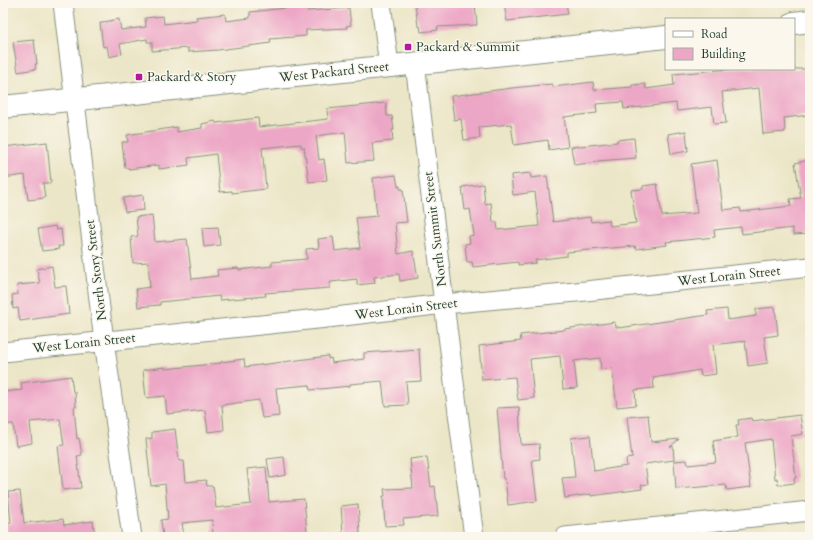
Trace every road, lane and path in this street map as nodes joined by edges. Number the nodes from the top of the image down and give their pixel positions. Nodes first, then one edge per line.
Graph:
1 (63, 3) edge
2 (381, 3) edge
3 (810, 21) edge
4 (795, 23) edge
5 (665, 37) edge
6 (415, 63) junction
7 (389, 66) junction
8 (75, 100) junction
9 (3, 107) edge
10 (810, 267) edge
11 (444, 304) junction
12 (104, 341) junction
13 (3, 352) edge
14 (810, 511) edge
15 (132, 537) edge
16 (474, 537) edge
17 (565, 537) edge

1 - 8 street, North Story Street
2 - 7 street
3 - 4 street
5 - 6 street, West Packard Street
6 - 7 street, West Packard Street
6 - 11 street, North Summit Street
7 - 8 street, West Packard Street
8 - 9 street, West Packard Street
8 - 12 street, North Story Street
10 - 11 street, West Lorain Street
11 - 12 street, West Lorain Street
11 - 16 street, North Summit Street
12 - 13 street, West Lorain Street
12 - 15 street, North Story Street
14 - 17 street

